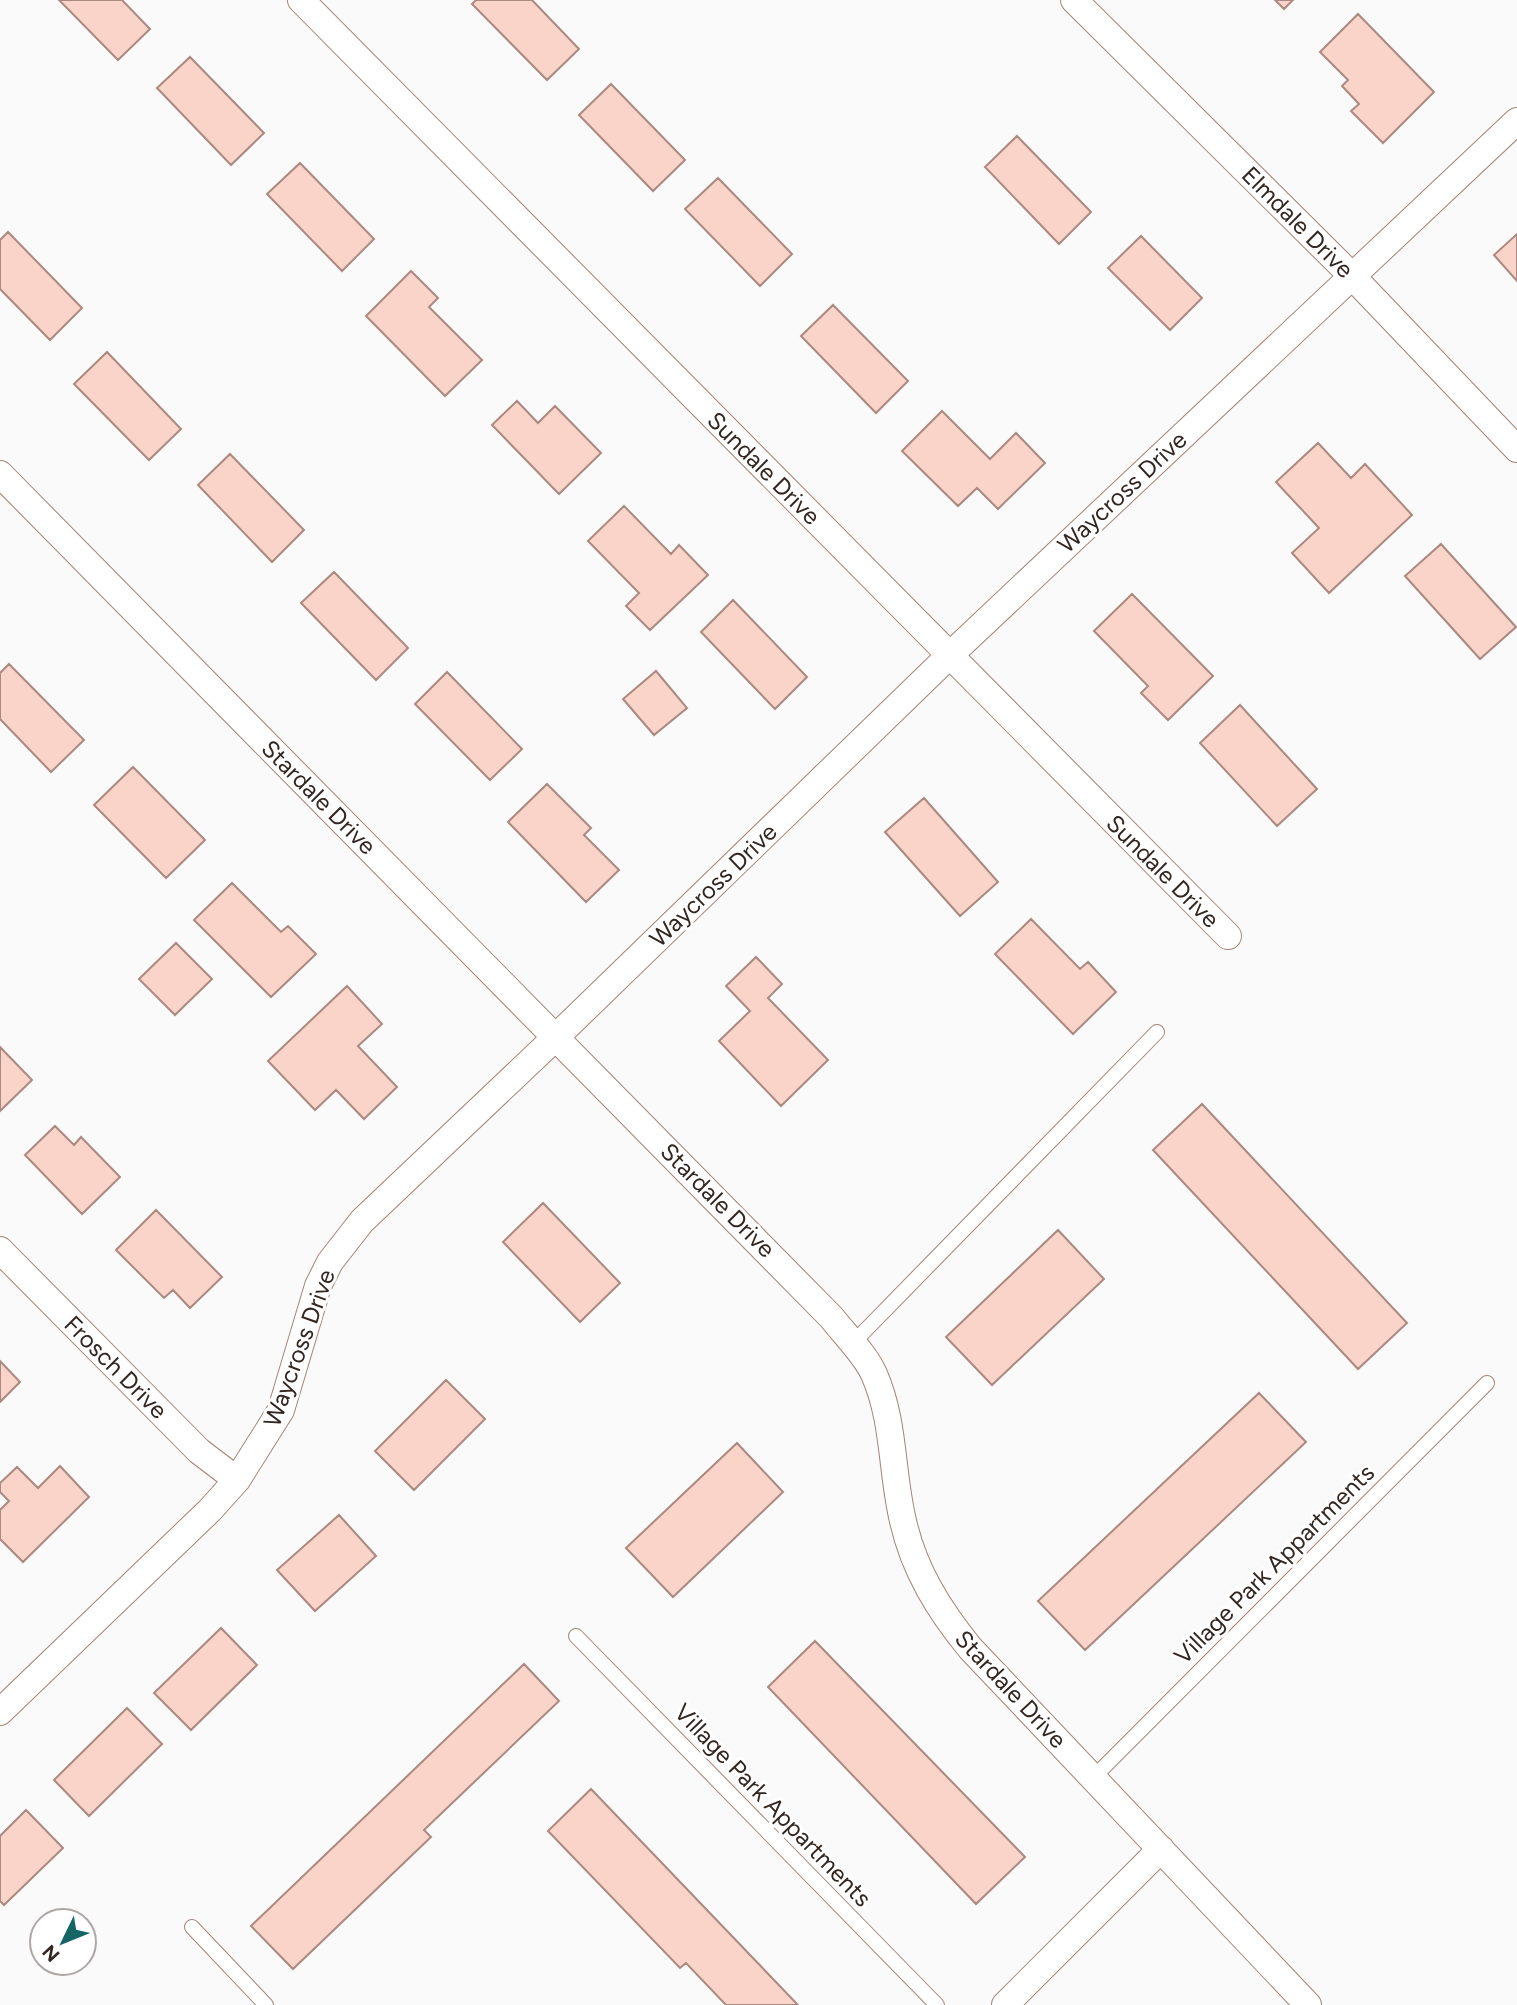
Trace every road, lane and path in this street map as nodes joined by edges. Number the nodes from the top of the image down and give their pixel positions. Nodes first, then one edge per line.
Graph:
1 (301, 0) edge
2 (1074, 0) edge
3 (1517, 121) edge
4 (1351, 275) junction
5 (1517, 449) edge
6 (0, 474) edge
7 (950, 655) junction
8 (1228, 936) dead end
9 (1157, 1032) dead end
10 (556, 1037) junction
11 (0, 1250) edge
12 (852, 1344) junction
13 (1487, 1383) dead end
14 (237, 1480) junction
15 (576, 1636) dead end
16 (0, 1712) edge
17 (1093, 1778) junction
18 (1161, 1849) junction
19 (192, 1927) dead end
20 (266, 2005) edge
21 (937, 2005) edge
22 (1005, 2005) edge
23 (1308, 2005) edge

1 - 7 street, Sundale Drive
2 - 4 street, Elmdale Drive
3 - 4 street, Waycross Drive
4 - 5 street, Elmdale Drive
4 - 7 street, Waycross Drive
6 - 10 street, Stardale Drive
7 - 8 street, Sundale Drive
7 - 10 street, Waycross Drive
9 - 12 lane
10 - 12 street, Stardale Drive
10 - 14 street, Waycross Drive
11 - 14 street, Frosch Drive
12 - 17 street, Stardale Drive
13 - 17 lane, Village Park Appartments
14 - 16 street, Waycross Drive
15 - 21 lane, Village Park Appartments
17 - 18 street, Stardale Drive
18 - 22 street
18 - 23 street, Stardale Drive
19 - 20 lane

